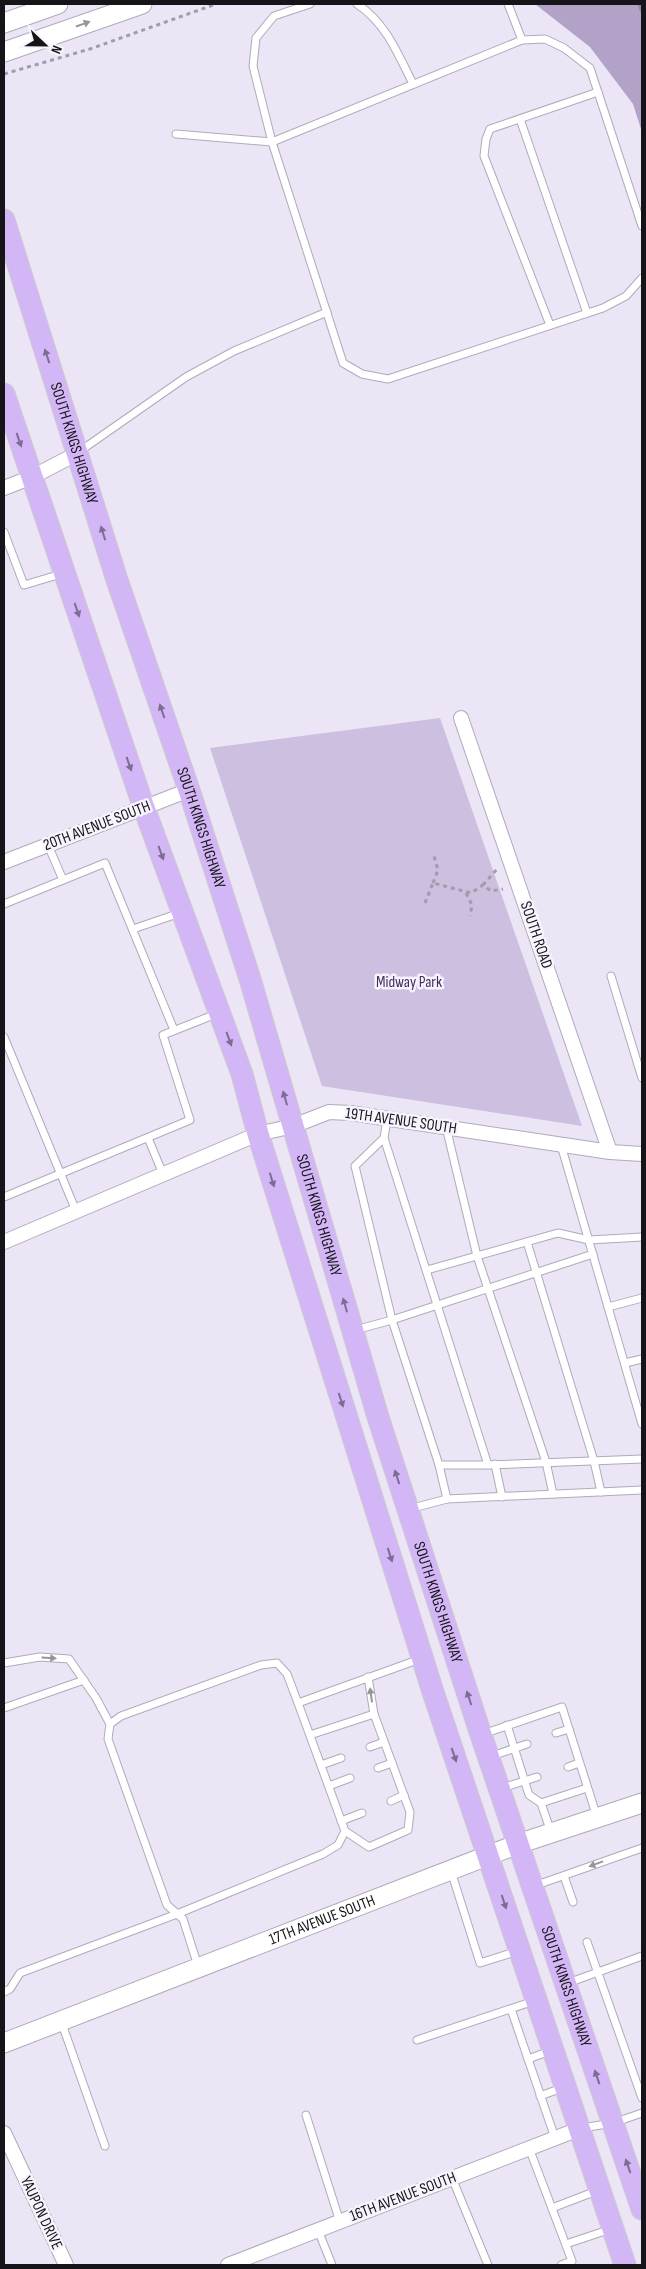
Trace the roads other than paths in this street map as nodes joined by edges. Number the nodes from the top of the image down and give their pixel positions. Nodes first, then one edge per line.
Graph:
1 (58, 4) edge
2 (142, 4) edge
3 (310, 4) edge
4 (357, 4) edge
5 (508, 4) edge
6 (4, 23) edge
7 (522, 40) junction
8 (4, 52) edge
9 (413, 84) junction
10 (598, 92) junction
11 (520, 118) junction
12 (176, 134) dead end
13 (272, 142) junction
14 (4, 220) edge
15 (642, 226) edge
16 (642, 278) edge
17 (327, 312) junction
18 (587, 313) junction
19 (550, 325) junction
20 (4, 394) edge
21 (78, 453) junction
22 (32, 477) junction
23 (4, 488) edge
24 (4, 532) edge
25 (64, 573) junction
26 (461, 718) dead end
27 (189, 790) junction
28 (144, 808) junction
29 (48, 845) junction
30 (4, 862) edge
31 (63, 880) junction
32 (4, 904) edge
33 (182, 912) junction
34 (133, 929) junction
35 (611, 976) dead end
36 (219, 1013) junction
37 (174, 1030) junction
38 (4, 1037) edge
39 (642, 1078) edge
40 (387, 1119) junction
41 (293, 1126) junction
42 (446, 1127) junction
43 (258, 1134) junction
44 (148, 1138) junction
45 (384, 1138) junction
46 (561, 1144) junction
47 (610, 1152) junction
48 (642, 1154) edge
49 (61, 1174) junction
50 (163, 1174) junction
51 (4, 1197) edge
52 (76, 1211) junction
53 (642, 1237) edge
54 (589, 1240) junction
55 (4, 1242) edge
56 (528, 1242) junction
57 (593, 1254) junction
58 (478, 1256) junction
59 (427, 1270) junction
60 (536, 1273) junction
61 (488, 1289) junction
62 (642, 1298) edge
63 (438, 1305) junction
64 (608, 1307) junction
65 (392, 1320) junction
66 (352, 1330) junction
67 (642, 1359) edge
68 (625, 1363) junction
69 (641, 1413) edge
70 (642, 1424) edge
71 (642, 1459) edge
72 (594, 1461) junction
73 (546, 1462) junction
74 (492, 1464) junction
75 (439, 1465) junction
76 (642, 1490) edge
77 (601, 1492) junction
78 (553, 1494) junction
79 (502, 1497) junction
80 (447, 1498) junction
81 (408, 1510) junction
82 (422, 1658) junction
83 (4, 1663) edge
84 (368, 1677) junction
85 (84, 1680) junction
86 (298, 1703) junction
87 (4, 1708) edge
88 (374, 1714) junction
89 (110, 1724) junction
90 (508, 1725) junction
91 (569, 1729) junction
92 (556, 1733) dead end
93 (310, 1735) junction
94 (481, 1735) junction
95 (384, 1742) junction
96 (527, 1744) dead end
97 (370, 1747) dead end
98 (514, 1748) junction
99 (488, 1757) junction
100 (341, 1758) dead end
101 (579, 1762) junction
102 (392, 1763) junction
103 (321, 1765) junction
104 (568, 1766) dead end
105 (378, 1768) dead end
106 (538, 1777) dead end
107 (350, 1778) dead end
108 (525, 1781) junction
109 (329, 1786) junction
110 (587, 1788) junction
111 (499, 1789) junction
112 (404, 1796) junction
113 (391, 1801) dead end
114 (541, 1803) junction
115 (642, 1803) edge
116 (362, 1813) dead end
117 (597, 1818) junction
118 (341, 1821) junction
119 (345, 1831) junction
120 (551, 1833) junction
121 (518, 1844) junction
122 (642, 1848) edge
123 (488, 1856) junction
124 (450, 1871) junction
125 (564, 1876) junction
126 (532, 1886) junction
127 (573, 1902) dead end
128 (177, 1914) junction
129 (587, 1942) dead end
130 (520, 1950) junction
131 (642, 1956) edge
132 (199, 1968) junction
133 (598, 1972) junction
134 (566, 1984) junction
135 (4, 1992) edge
136 (536, 2000) junction
137 (511, 2009) junction
138 (61, 2021) junction
139 (417, 2040) dead end
140 (4, 2043) edge
141 (553, 2050) junction
142 (528, 2059) junction
143 (565, 2087) junction
144 (540, 2096) junction
145 (642, 2098) edge
146 (642, 2113) edge
147 (306, 2115) dead end
148 (613, 2123) junction
149 (579, 2129) junction
150 (4, 2133) edge
151 (555, 2138) junction
152 (104, 2146) dead end
153 (529, 2148) junction
154 (452, 2178) junction
155 (600, 2190) junction
156 (552, 2208) junction
157 (642, 2209) edge
158 (340, 2222) junction
159 (612, 2228) junction
160 (318, 2230) junction
161 (566, 2244) junction
162 (66, 2265) edge
163 (228, 2265) edge
164 (332, 2265) edge
165 (488, 2265) edge
166 (561, 2265) edge
167 (625, 2265) edge

1 - 6 street
8 -> 2 street
3 - 13 lane
4 - 9 lane
5 - 7 lane
7 - 9 lane
7 - 10 lane
9 - 13 lane
10 - 11 lane
10 - 15 lane
11 - 18 lane
11 - 19 lane
12 - 13 lane
13 - 17 lane
21 -> 14 main road, SOUTH KINGS HIGHWAY
16 - 18 lane
17 - 19 lane
17 - 21 lane
18 - 19 lane
20 -> 22 main road, SOUTH KINGS HIGHWAY
21 - 22 street
27 -> 21 main road, SOUTH KINGS HIGHWAY
22 - 23 street
22 - 25 main road, SOUTH KINGS HIGHWAY
24 - 25 lane
25 -> 28 main road, SOUTH KINGS HIGHWAY
26 - 47 street, SOUTH ROAD
27 - 28 street, 20TH AVENUE SOUTH
41 -> 27 main road, SOUTH KINGS HIGHWAY
28 - 29 street, 20TH AVENUE SOUTH
28 -> 33 main road, SOUTH KINGS HIGHWAY
29 - 30 street, 20TH AVENUE SOUTH
29 - 31 lane
31 - 32 lane
31 - 34 lane
33 - 34 lane
33 - 36 main road, SOUTH KINGS HIGHWAY
34 - 37 lane
35 - 39 lane
36 - 37 lane
36 -> 43 main road, SOUTH KINGS HIGHWAY
37 - 44 lane
38 - 49 lane
40 - 41 street, 19TH AVENUE SOUTH
40 - 42 street, 19TH AVENUE SOUTH
40 - 45 lane
41 - 43 street, 19TH AVENUE SOUTH
66 -> 41 main road, SOUTH KINGS HIGHWAY
42 - 46 street, 19TH AVENUE SOUTH
42 - 58 lane
43 - 50 street, 19TH AVENUE SOUTH
43 -> 82 main road, SOUTH KINGS HIGHWAY
44 - 49 lane
44 - 50 lane
45 - 59 lane
45 - 65 lane
46 - 47 street, 19TH AVENUE SOUTH
46 - 54 lane
47 - 48 street, 19TH AVENUE SOUTH
49 - 51 lane
49 - 52 lane
50 - 52 street, 19TH AVENUE SOUTH
52 - 55 street, 19TH AVENUE SOUTH
53 - 54 lane
54 - 56 lane
54 - 57 lane
56 - 58 lane
56 - 60 lane
57 - 60 lane
57 - 64 lane
58 - 59 lane
58 - 61 lane
59 - 63 lane
60 - 61 lane
60 - 72 lane
61 - 63 lane
61 - 73 lane
62 - 64 lane
63 - 65 lane
63 - 74 lane
64 - 68 lane
65 - 66 lane
65 - 75 lane
81 -> 66 main road, SOUTH KINGS HIGHWAY
67 - 68 lane
68 - 69 lane
69 - 70 lane
71 - 72 lane
72 - 73 lane
72 - 77 lane
73 - 74 lane
73 - 78 lane
74 - 75 lane
74 - 79 lane
75 - 80 lane
76 - 77 lane
77 - 78 lane
78 - 79 lane
79 - 80 lane
80 - 81 lane
94 -> 81 main road, SOUTH KINGS HIGHWAY
82 - 84 lane
82 -> 123 main road, SOUTH KINGS HIGHWAY
83 -> 85 lane
84 - 86 lane
88 -> 84 lane
85 - 87 lane
85 - 89 lane
86 - 89 lane
86 - 93 lane
88 - 93 lane
88 - 95 lane
89 - 128 lane
90 - 91 lane
90 - 94 lane
90 - 98 lane
91 - 92 lane
91 - 101 lane
93 - 103 lane
94 - 99 main road, SOUTH KINGS HIGHWAY
95 - 97 lane
95 - 102 lane
96 - 98 lane
98 - 99 lane
98 - 108 lane
99 - 111 main road, SOUTH KINGS HIGHWAY
100 - 103 lane
101 - 104 lane
101 - 110 lane
102 - 105 lane
102 - 112 lane
103 - 109 lane
106 - 108 lane
107 - 109 lane
108 - 111 lane
108 - 114 lane
109 - 118 lane
110 - 114 lane
110 - 117 lane
111 - 121 main road, SOUTH KINGS HIGHWAY
112 - 113 lane
112 - 119 lane
114 - 120 lane
115 - 117 street, 17TH AVENUE SOUTH
116 - 118 lane
117 - 120 street, 17TH AVENUE SOUTH
118 - 119 lane
119 - 128 lane
120 - 121 street, 17TH AVENUE SOUTH
121 - 123 street, 17TH AVENUE SOUTH
121 - 126 main road, SOUTH KINGS HIGHWAY
122 -> 125 lane
123 - 124 street, 17TH AVENUE SOUTH
123 -> 130 main road, SOUTH KINGS HIGHWAY
124 - 130 lane
124 - 132 street, 17TH AVENUE SOUTH
125 - 126 lane
125 - 127 lane
126 - 134 main road, SOUTH KINGS HIGHWAY
128 - 132 lane
128 - 135 lane
129 - 133 lane
130 - 136 main road, SOUTH KINGS HIGHWAY
131 - 133 lane
132 - 138 street, 17TH AVENUE SOUTH
133 - 134 lane
133 - 145 lane
148 -> 134 main road, SOUTH KINGS HIGHWAY
136 - 137 lane
136 - 141 main road, SOUTH KINGS HIGHWAY
137 - 139 lane
137 - 142 lane
138 - 140 street, 17TH AVENUE SOUTH
138 - 152 lane
141 - 142 lane
141 - 143 main road, SOUTH KINGS HIGHWAY
142 - 144 lane
143 - 144 lane
143 - 149 main road, SOUTH KINGS HIGHWAY
144 - 151 lane
146 - 148 lane
147 - 158 lane
148 - 149 lane
157 -> 148 main road, SOUTH KINGS HIGHWAY
149 - 151 street, 16TH AVENUE SOUTH
149 - 155 main road, SOUTH KINGS HIGHWAY
150 - 162 street, YAUPON DRIVE
151 - 153 street, 16TH AVENUE SOUTH
153 - 154 street, 16TH AVENUE SOUTH
153 - 156 lane
154 - 158 street, 16TH AVENUE SOUTH
154 - 165 lane
155 - 156 lane
155 - 159 main road, SOUTH KINGS HIGHWAY
156 - 161 lane
158 - 160 street, 16TH AVENUE SOUTH
159 - 161 lane
159 - 167 main road, SOUTH KINGS HIGHWAY
160 - 163 street, 16TH AVENUE SOUTH
160 - 164 lane
161 - 166 lane

